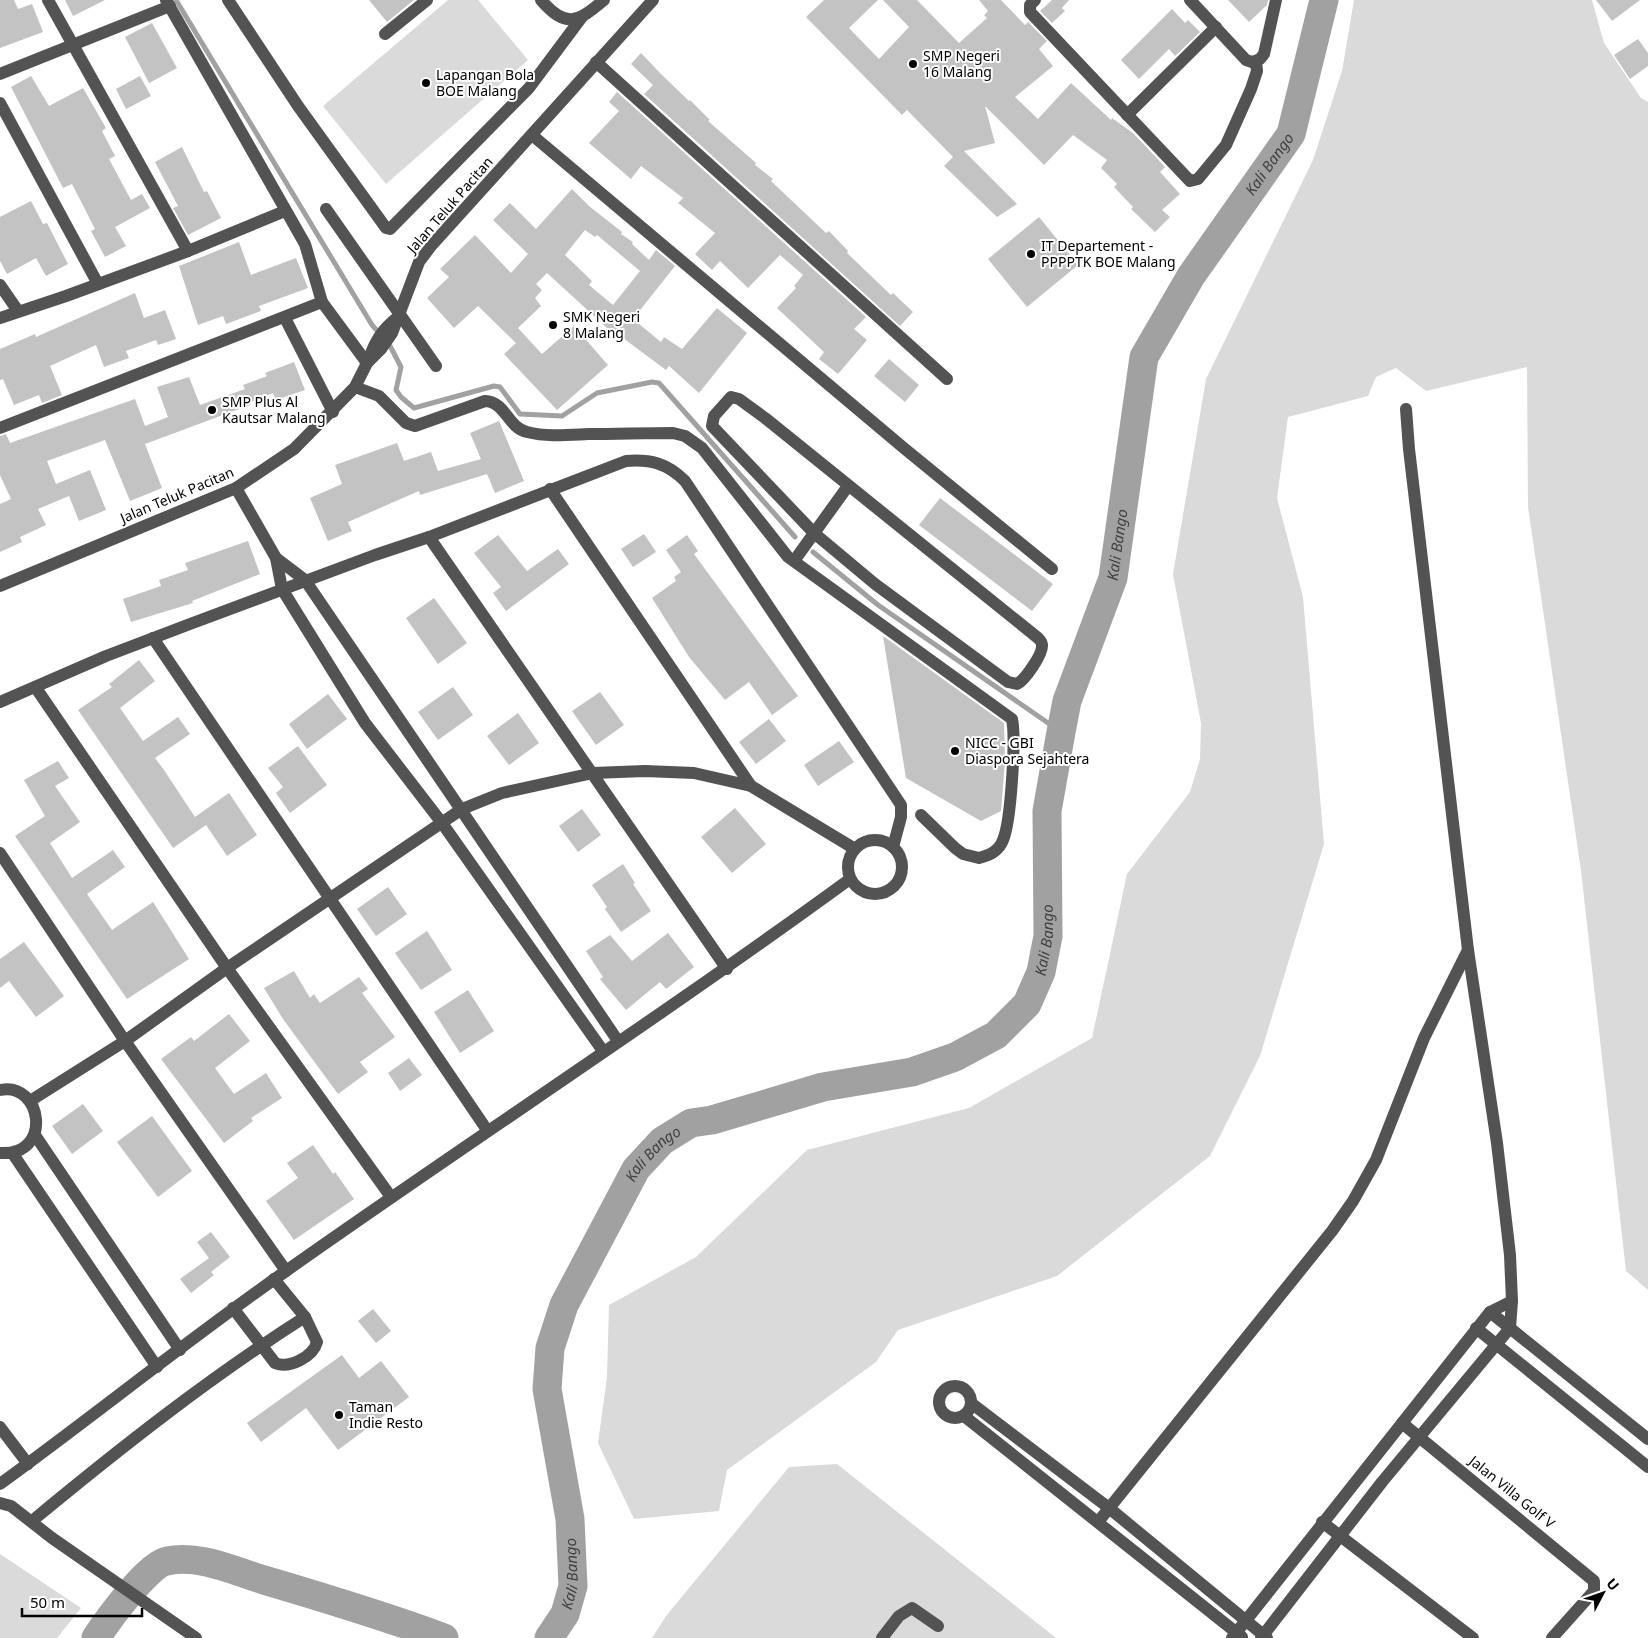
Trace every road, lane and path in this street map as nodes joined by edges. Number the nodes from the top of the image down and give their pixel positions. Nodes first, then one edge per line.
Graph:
1 (48, 0) edge
2 (228, 0) edge
3 (427, 0) edge
4 (541, 0) edge
5 (604, 0) edge
6 (653, 0) edge
7 (1035, 0) edge
8 (1190, 0) edge
9 (1276, 0) edge
10 (168, 3) edge
11 (582, 16) junction
12 (1216, 27) junction
13 (385, 34) dead end
14 (71, 44) junction
15 (1251, 61) junction
16 (596, 62) junction
17 (0, 74) edge
18 (0, 103) edge
19 (1127, 115) junction
20 (532, 135) junction
21 (326, 209) dead end
22 (286, 210) junction
23 (188, 251) junction
24 (98, 284) junction
25 (0, 285) edge
26 (322, 302) junction
27 (18, 311) junction
28 (399, 316) junction
29 (0, 318) edge
30 (286, 318) junction
31 (367, 363) junction
32 (436, 366) dead end
33 (947, 379) dead end
34 (355, 388) junction
35 (1406, 409) dead end
36 (333, 412) junction
37 (0, 428) edge
38 (848, 486) junction
39 (236, 488) junction
40 (550, 489) junction
41 (814, 533) junction
42 (429, 537) junction
43 (276, 558) junction
44 (794, 561) junction
45 (1052, 569) dead end
46 (305, 580) junction
47 (0, 586) edge
48 (282, 588) junction
49 (153, 638) junction
50 (36, 688) junction
51 (0, 702) edge
52 (593, 774) junction
53 (751, 786) junction
54 (462, 809) junction
55 (921, 815) dead end
56 (442, 823) junction
57 (893, 846) junction
58 (855, 849) junction
59 (0, 852) edge
60 (850, 879) junction
61 (331, 897) junction
62 (1468, 950) junction
63 (227, 968) junction
64 (727, 969) junction
65 (125, 1041) junction
66 (618, 1041) junction
67 (603, 1051) junction
68 (2, 1087) edge
69 (30, 1101) junction
70 (487, 1130) junction
71 (35, 1135) junction
72 (6, 1153) edge
73 (391, 1197) junction
74 (286, 1271) junction
75 (274, 1279) junction
76 (1512, 1301) junction
77 (234, 1308) junction
78 (1490, 1312) junction
79 (305, 1317) junction
80 (1476, 1328) junction
81 (1510, 1328) junction
82 (1495, 1344) junction
83 (260, 1346) junction
84 (180, 1350) junction
85 (157, 1367) junction
86 (972, 1403) junction
87 (964, 1416) junction
88 (1402, 1423) junction
89 (0, 1427) edge
90 (1420, 1436) junction
91 (1648, 1439) edge
92 (28, 1464) junction
93 (1648, 1467) edge
94 (0, 1484) edge
95 (6, 1504) edge
96 (1109, 1508) junction
97 (32, 1521) junction
98 (1098, 1522) junction
99 (1322, 1522) junction
100 (1340, 1536) junction
101 (1246, 1620) junction
102 (938, 1626) dead end
103 (1237, 1636) edge
104 (1264, 1637) edge
105 (196, 1638) edge
106 (882, 1638) edge
107 (1473, 1638) edge
108 (1552, 1638) edge

1 - 14 street
2 - 11 street
3 - 13 street
4 - 11 street
5 - 11 street
6 - 16 street, Jalan Teluk Pacitan
7 - 19 street
8 - 12 street
9 - 15 street
10 - 14 street
10 - 22 street
12 - 15 street
12 - 19 street
14 - 17 street
14 - 23 street
15 - 19 street
16 - 20 street, Jalan Teluk Pacitan
16 - 33 street
18 - 24 street
20 - 28 street, Jalan Teluk Pacitan
20 - 45 street
21 - 28 street
22 - 23 street
22 - 26 street
23 - 24 street
24 - 27 street
25 - 27 street
26 - 30 street
26 - 31 street
27 - 29 street
28 - 31 street, Jalan Teluk Pacitan
28 - 32 street
30 - 36 street
30 - 37 street
31 - 34 street, Jalan Teluk Pacitan
34 - 36 street, Jalan Teluk Pacitan
34 - 44 street
35 - 62 street
36 - 39 street, Jalan Teluk Pacitan
38 - 41 street
38 - 41 street
38 - 41 street
39 - 43 street
39 - 47 street, Jalan Teluk Pacitan
40 - 42 street
40 - 53 street
40 - 57 street
41 - 44 street
42 - 46 street
42 - 52 street
43 - 46 street
43 - 48 street
44 - 55 street
46 - 48 street
46 - 54 street
48 - 49 street
48 - 56 street
49 - 50 street
49 - 61 street
50 - 51 street
50 - 63 street
52 - 53 street
52 - 54 street
52 - 64 street
53 - 58 street
54 - 56 street
54 - 66 street
56 - 61 street
56 - 67 street
57 - 58 street
57 - 60 street
58 - 60 street
59 - 65 street
60 - 64 street
61 - 63 street
61 - 70 street
62 - 76 street
62 - 96 street
63 - 65 street
63 - 73 street
64 - 66 street
65 - 69 street
65 - 74 street
66 - 67 street
67 - 70 street
68 - 69 street
69 - 71 street
70 - 73 street
71 - 72 street
71 - 84 street
72 - 85 street
73 - 74 street
74 - 75 street
75 - 77 street
75 - 79 street
76 - 78 street
76 - 81 street
77 - 83 street
77 - 84 street
78 - 80 street
78 - 81 street
79 - 83 street
79 - 83 street
80 - 82 street
80 - 88 street
81 - 82 street
81 - 91 street
82 - 90 street
82 - 93 street
83 - 97 street
84 - 85 street
85 - 92 street
86 - 87 street
86 - 87 street
86 - 96 street
87 - 98 street
88 - 90 street, Jalan Villa Golf V
88 - 99 street
89 - 92 street
90 - 100 street
90 - 108 street, Jalan Villa Golf V
92 - 94 street
94 - 95 street
95 - 97 street
96 - 98 street
96 - 101 street
97 - 105 street
98 - 103 street
99 - 100 street
99 - 101 street
100 - 104 street
100 - 107 street
101 - 103 street
101 - 104 street
102 - 106 street

